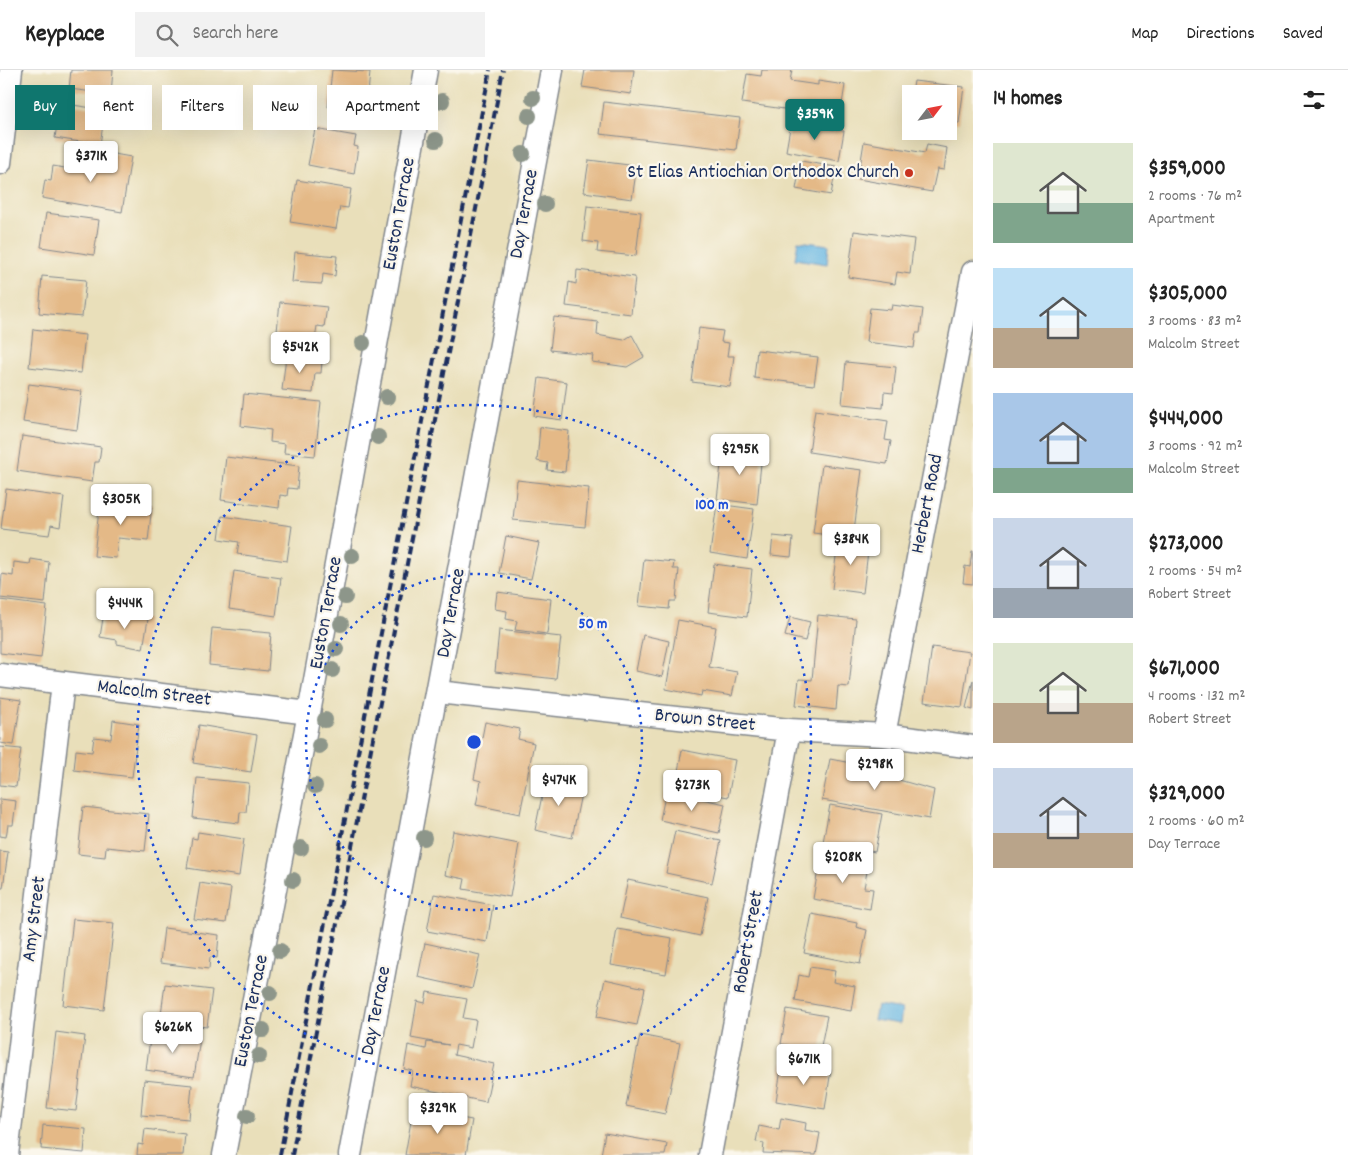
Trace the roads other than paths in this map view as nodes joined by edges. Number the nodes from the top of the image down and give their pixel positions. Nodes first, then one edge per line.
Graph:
1 (11, 70) edge
2 (426, 70) edge
3 (552, 70) edge
4 (0, 163) edge
5 (973, 272) edge
6 (0, 675) edge
7 (64, 683) junction
8 (437, 692) junction
9 (309, 713) junction
10 (789, 730) junction
11 (884, 736) junction
12 (973, 747) edge
13 (7, 1155) edge
14 (224, 1155) edge
15 (350, 1155) edge
16 (710, 1155) edge

1 - 4 street
2 - 9 street, Euston Terrace
3 - 8 street, Day Terrace
5 - 11 street, Herbert Road
6 - 7 street, Malcolm Street
7 - 9 street, Malcolm Street
7 - 13 street, Amy Street
8 - 10 street, Brown Street
8 - 15 street, Day Terrace
9 - 14 street, Euston Terrace
10 - 11 street, Brown Street
10 - 16 street, Robert Street
11 - 12 street, Brown Street

